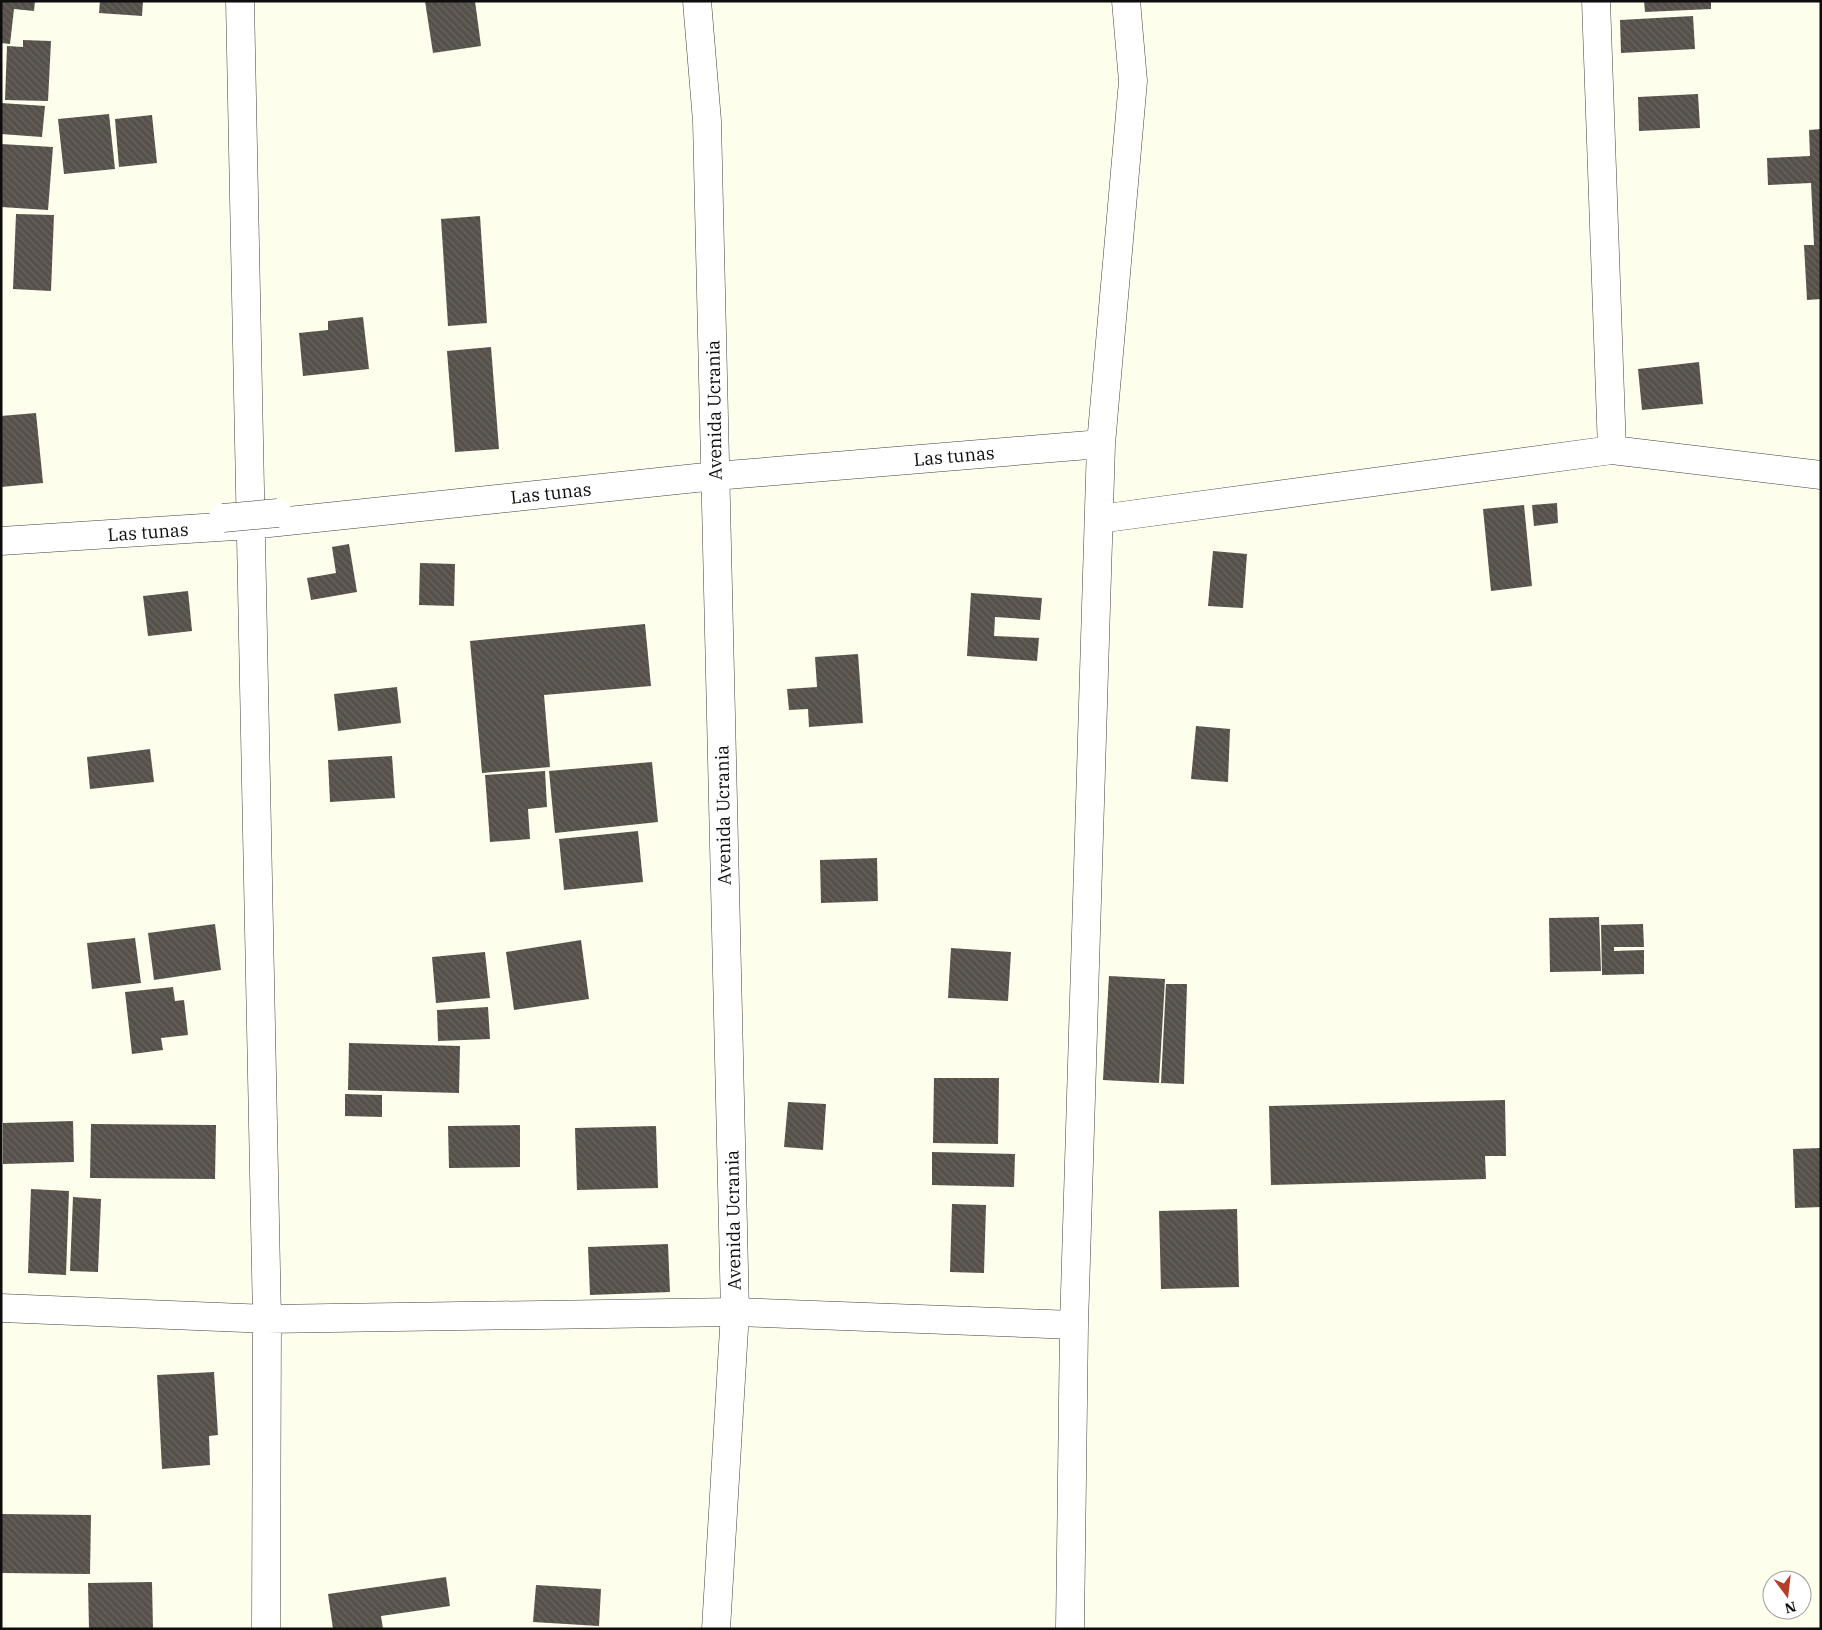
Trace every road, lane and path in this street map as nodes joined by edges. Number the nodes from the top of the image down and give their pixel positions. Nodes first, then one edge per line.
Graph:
1 (240, 1) edge
2 (697, 1) edge
3 (1126, 1) edge
4 (1596, 1) edge
5 (1101, 444) junction
6 (1612, 450) junction
7 (1821, 475) edge
8 (715, 476) junction
9 (278, 513) dead end
10 (223, 518) dead end
11 (1099, 519) junction
12 (250, 525) junction
13 (1, 541) edge
14 (1, 1308) edge
15 (735, 1312) junction
16 (267, 1318) junction
17 (1074, 1326) junction
18 (266, 1629) edge
19 (716, 1629) edge
20 (1070, 1629) edge

1 - 12 street
2 - 8 street, Avenida Ucrania
3 - 5 street
4 - 6 street
5 - 8 street, Las tunas
5 - 11 street
6 - 7 street
6 - 11 street
8 - 12 street, Las tunas
8 - 15 street, Avenida Ucrania
9 - 10 street, bridge
11 - 17 street
12 - 13 street, Las tunas
12 - 16 street
14 - 16 street
15 - 16 street
15 - 17 street
15 - 19 street, Avenida Ucrania
16 - 18 street
17 - 20 street

